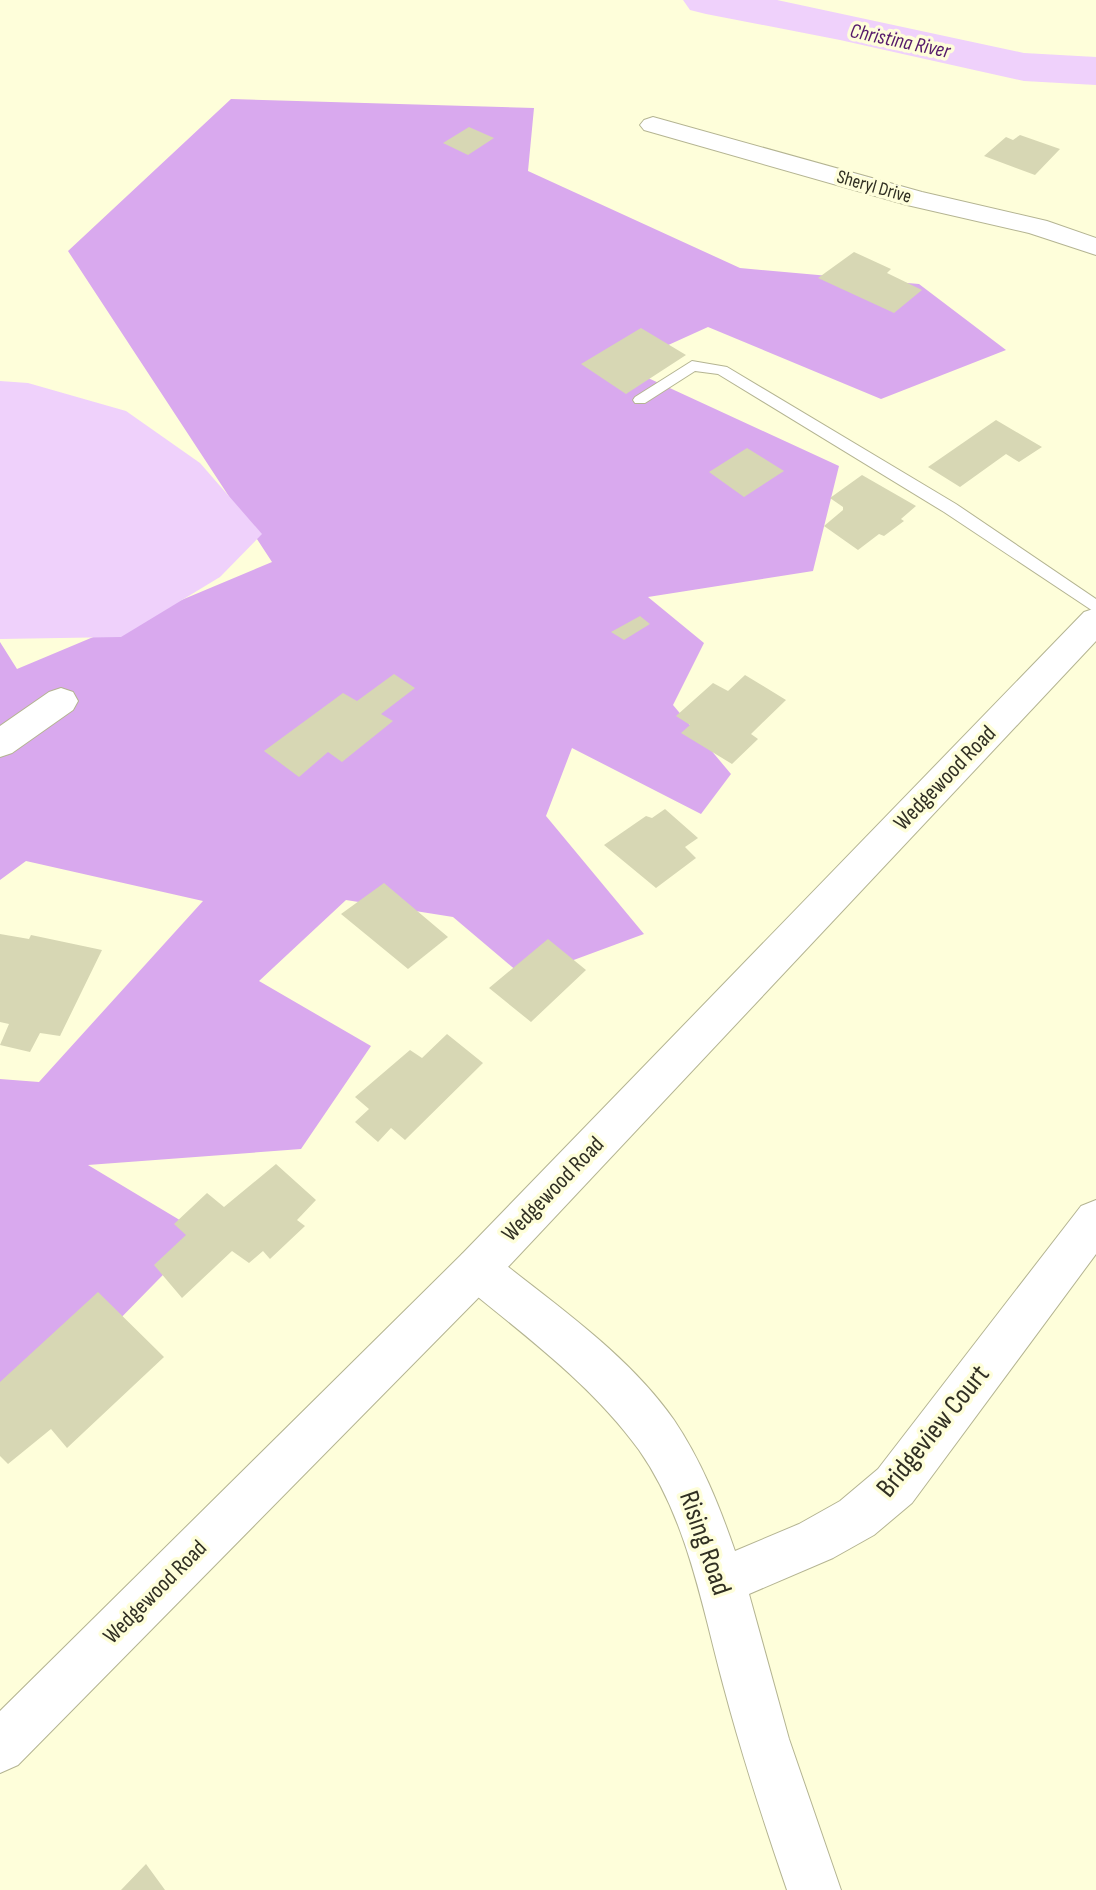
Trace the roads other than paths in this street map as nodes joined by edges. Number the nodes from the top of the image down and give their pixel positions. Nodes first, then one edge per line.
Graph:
1 (653, 125) dead end
2 (1096, 247) edge
3 (640, 400) dead end
4 (1096, 607) edge
5 (1096, 620) edge
6 (61, 701) dead end
7 (0, 744) edge
8 (1096, 1220) edge
9 (477, 1269) junction
10 (721, 1581) junction
11 (0, 1747) edge
12 (814, 1890) edge

1 - 2 street, Sheryl Drive
3 - 4 lane
5 - 9 street, Wedgewood Road
6 - 7 street
8 - 10 street, Bridgeview Court
9 - 10 street, Rising Road
9 - 11 street, Wedgewood Road
10 - 12 street, Rising Road

